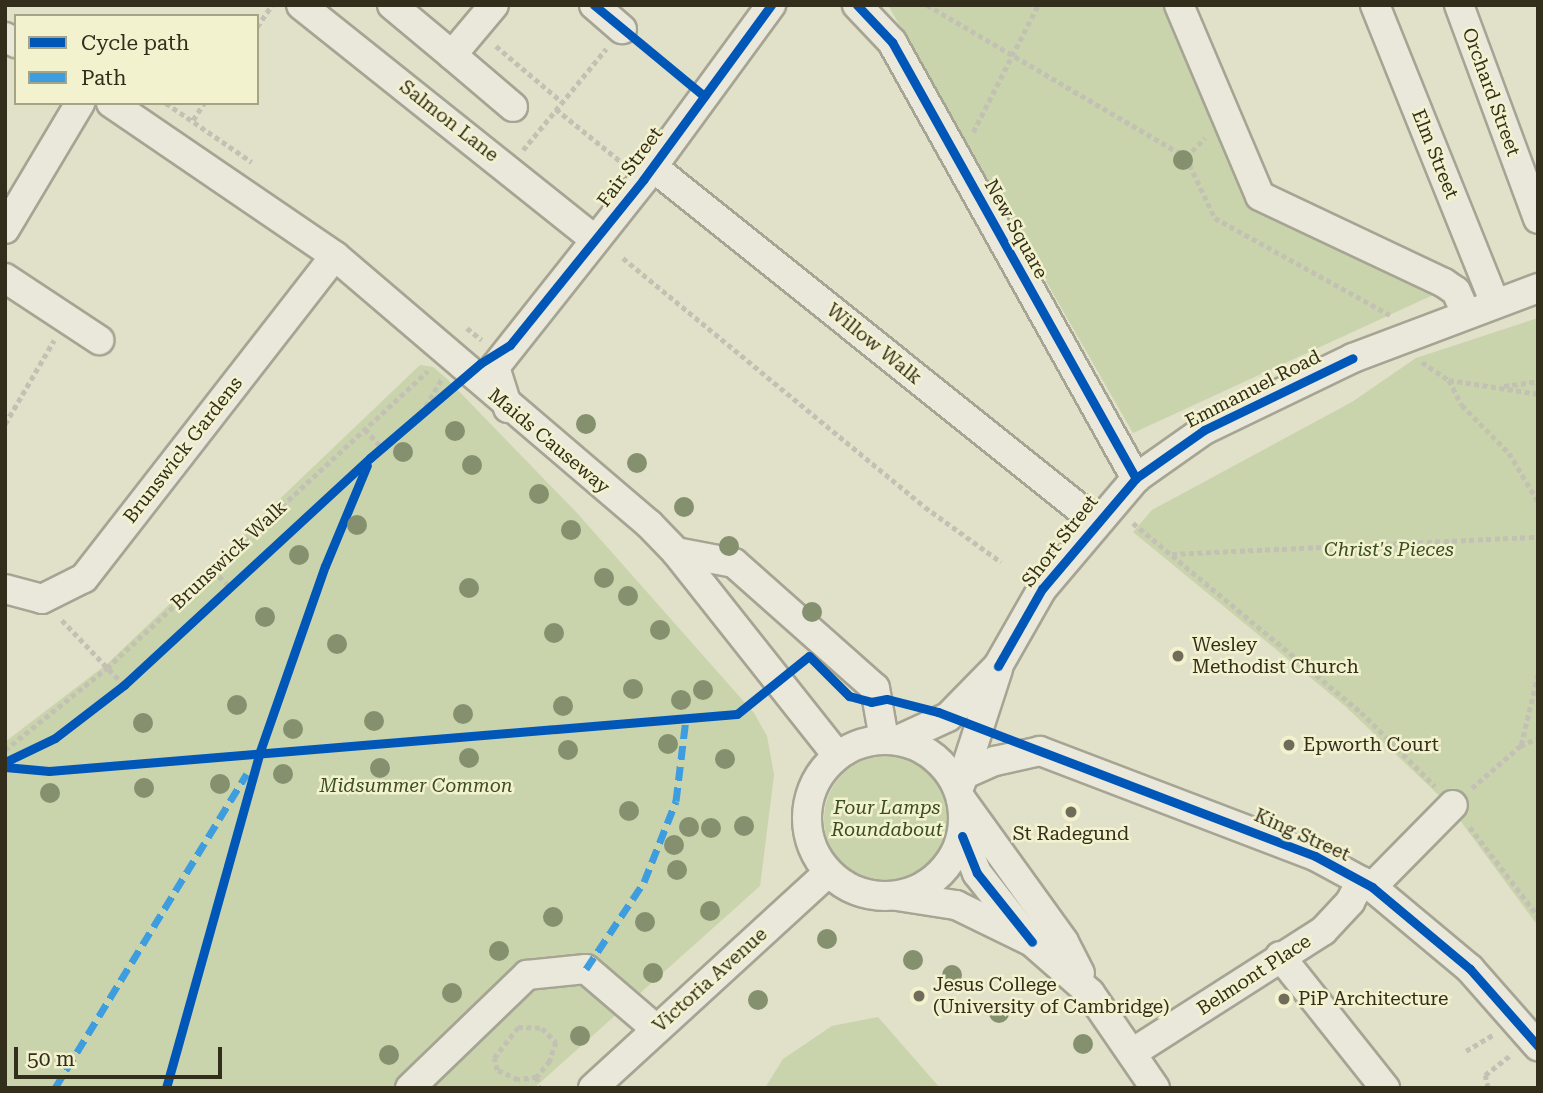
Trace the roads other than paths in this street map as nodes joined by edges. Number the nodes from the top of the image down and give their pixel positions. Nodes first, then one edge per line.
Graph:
1 (301, 5) edge
2 (392, 5) edge
3 (494, 5) edge
4 (594, 5) edge
5 (771, 5) edge
6 (857, 5) edge
7 (1179, 5) edge
8 (1375, 5) edge
9 (1459, 5) edge
10 (622, 29) road end
11 (452, 55) junction
12 (79, 105) edge
13 (114, 105) edge
14 (513, 107) dead end
15 (648, 173) junction
16 (1538, 219) edge
17 (5, 229) edge
18 (594, 240) junction
19 (335, 256) junction
20 (5, 278) edge
21 (1538, 288) edge
22 (1495, 303) junction
23 (1466, 313) junction
24 (99, 340) dead end
25 (508, 408) junction
26 (1136, 478) junction
27 (1103, 513) junction
28 (676, 552) junction
29 (5, 589) edge
30 (998, 666) junction
31 (891, 739) junction
32 (837, 755) junction
33 (961, 788) junction
34 (1453, 805) road end
35 (961, 836) junction
36 (828, 873) junction
37 (1366, 884) junction
38 (894, 896) junction
39 (1032, 942) junction
40 (1280, 956) junction
41 (1090, 993) junction
42 (656, 1029) junction
43 (1535, 1042) edge
44 (1132, 1053) junction
45 (410, 1088) edge
46 (593, 1088) edge
47 (1155, 1088) edge
48 (1385, 1088) edge

1 - 18 street, Salmon Lane
2 - 11 street
3 - 11 street
4 - 10 street
5 - 15 street, Fair Street
6 - 26 street, New Square
7 - 23 street
8 - 22 street, Elm Street
9 - 16 street, Orchard Street
11 - 14 street
12 - 17 street
13 - 19 street, Maids Causeway
15 - 18 street, Fair Street
15 - 27 street, Willow Walk
18 - 25 street, Fair Street
19 - 25 street, Maids Causeway
19 - 29 street, Brunswick Gardens
20 - 24 street
21 - 22 street, Emmanuel Road
22 - 23 street, Emmanuel Road
23 - 26 street, Emmanuel Road
25 - 28 street, Maids Causeway
26 - 27 street, Short Street
27 - 30 street, Short Street
28 - 31 street
28 - 32 street, Maids Causeway
30 - 31 street, Short Street
30 - 33 street, Short Street
31 - 32 street
31 - 33 street
32 - 36 street
33 - 35 street
33 - 37 street, King Street
33 - 41 street
34 - 37 street, Belmont Place
35 - 38 street
35 - 39 street
36 - 38 street
36 - 42 street, Victoria Avenue
37 - 40 street, Belmont Place
37 - 43 street, King Street
38 - 39 street
39 - 41 street
40 - 44 street, Belmont Place
40 - 48 street
41 - 44 street
42 - 45 street
42 - 46 street, Victoria Avenue
44 - 47 street

